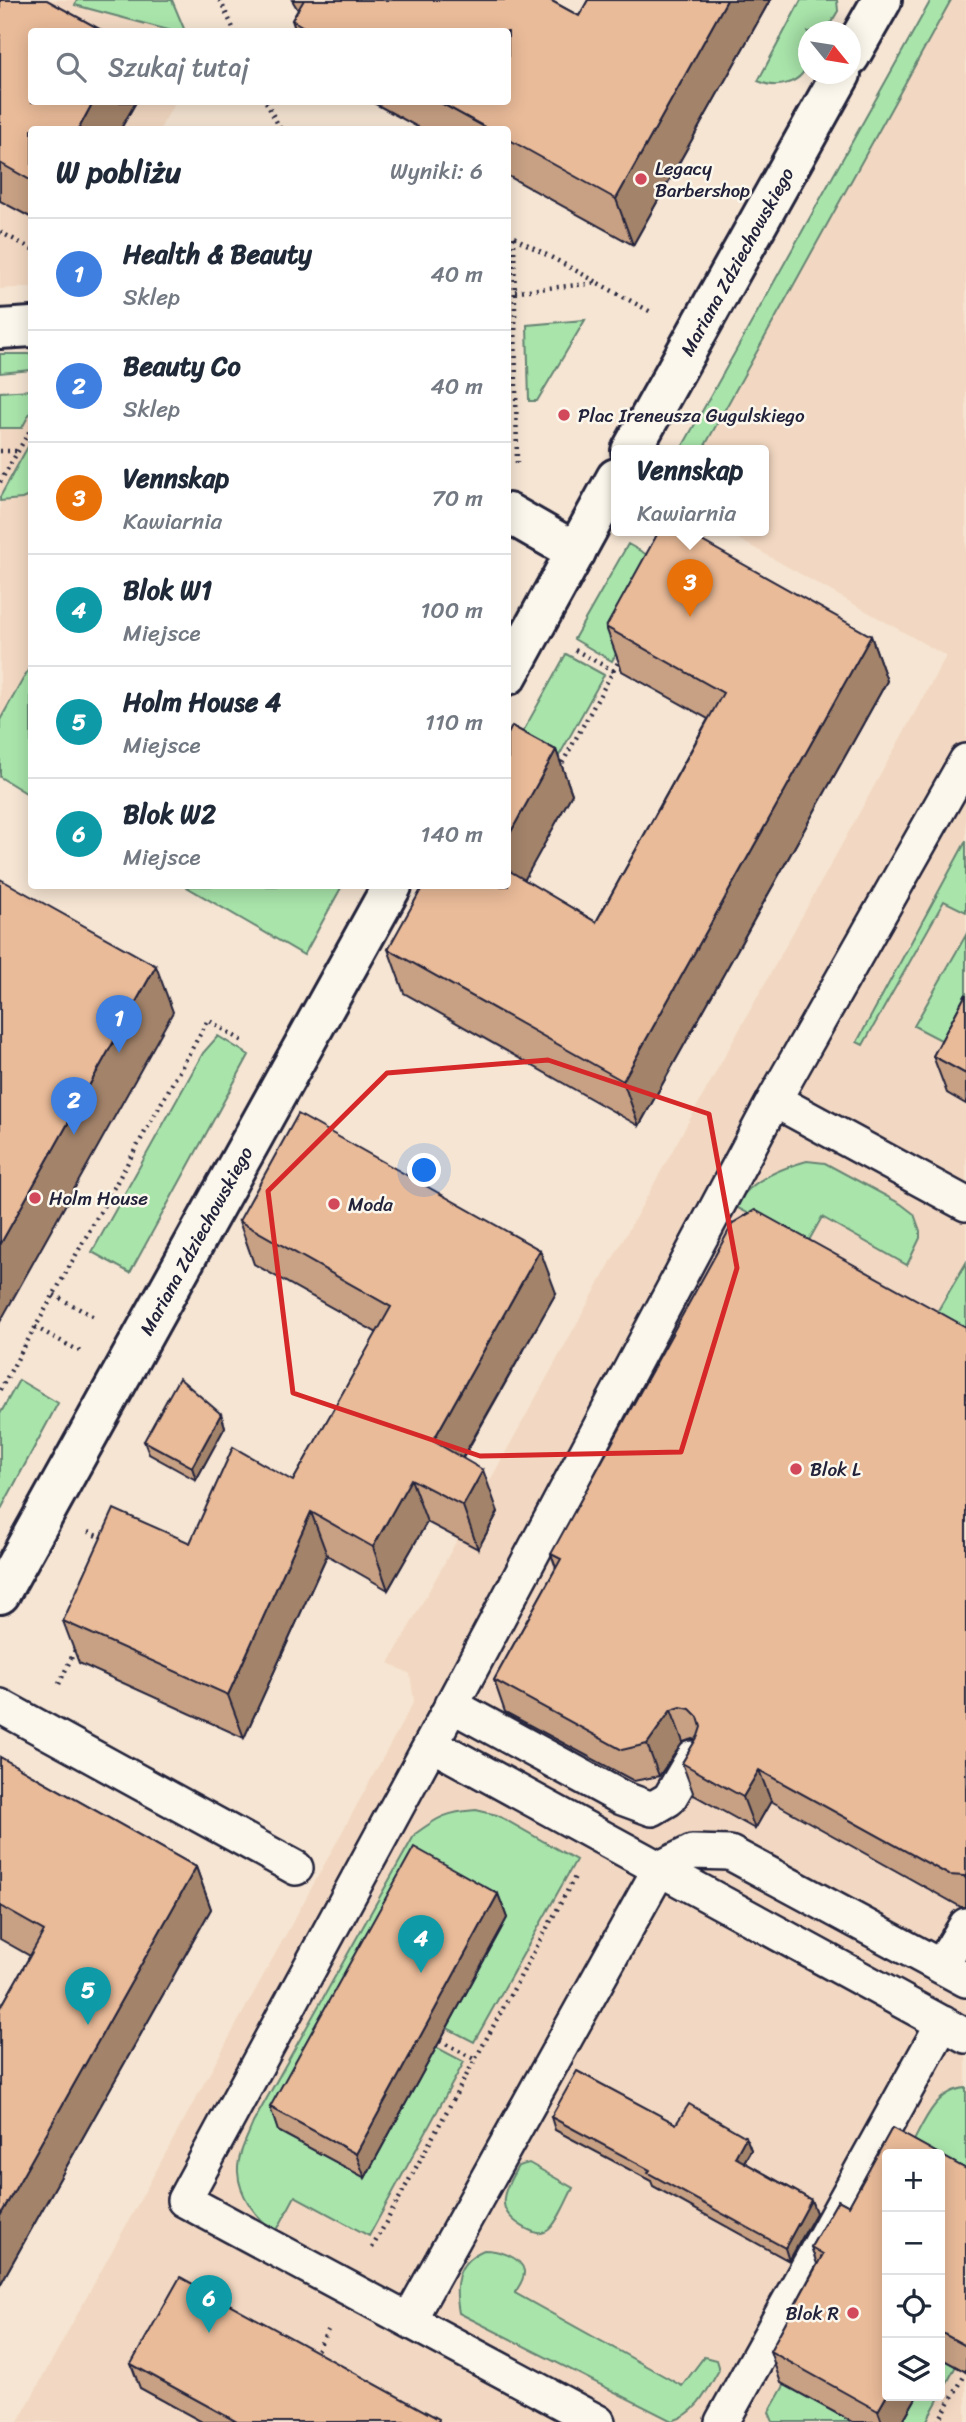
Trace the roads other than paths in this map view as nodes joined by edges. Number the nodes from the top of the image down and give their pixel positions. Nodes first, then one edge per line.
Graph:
1 (882, 0) edge
2 (861, 37) edge
3 (835, 84) edge
4 (28, 327) edge
5 (0, 329) edge
6 (634, 445) edge
7 (611, 489) edge
8 (512, 495) edge
9 (576, 552) junction
10 (511, 670) edge
11 (966, 761) edge
12 (390, 889) edge
13 (774, 1100) junction
14 (966, 1204) edge
15 (0, 1594) edge
16 (451, 1705) junction
17 (0, 1706) edge
18 (431, 1744) junction
19 (693, 1758) edge
20 (296, 1868) dead end
21 (660, 1868) junction
22 (966, 1925) edge
23 (954, 1973) edge
24 (954, 2030) edge
25 (409, 2320) junction
26 (598, 2422) edge
27 (722, 2422) edge

1 - 2 street
3 - 6 street, Mariana Zdziechowskiego
4 - 5 street
7 - 9 street
8 - 9 street
9 - 10 street
11 - 13 lane
12 - 15 street, Mariana Zdziechowskiego
13 - 14 lane
13 - 16 lane
16 - 18 lane
16 - 19 lane
17 - 20 lane
18 - 21 lane
18 - 25 lane
21 - 23 lane
21 - 24 lane
21 - 25 lane
22 - 23 lane
24 - 27 lane
25 - 26 lane

